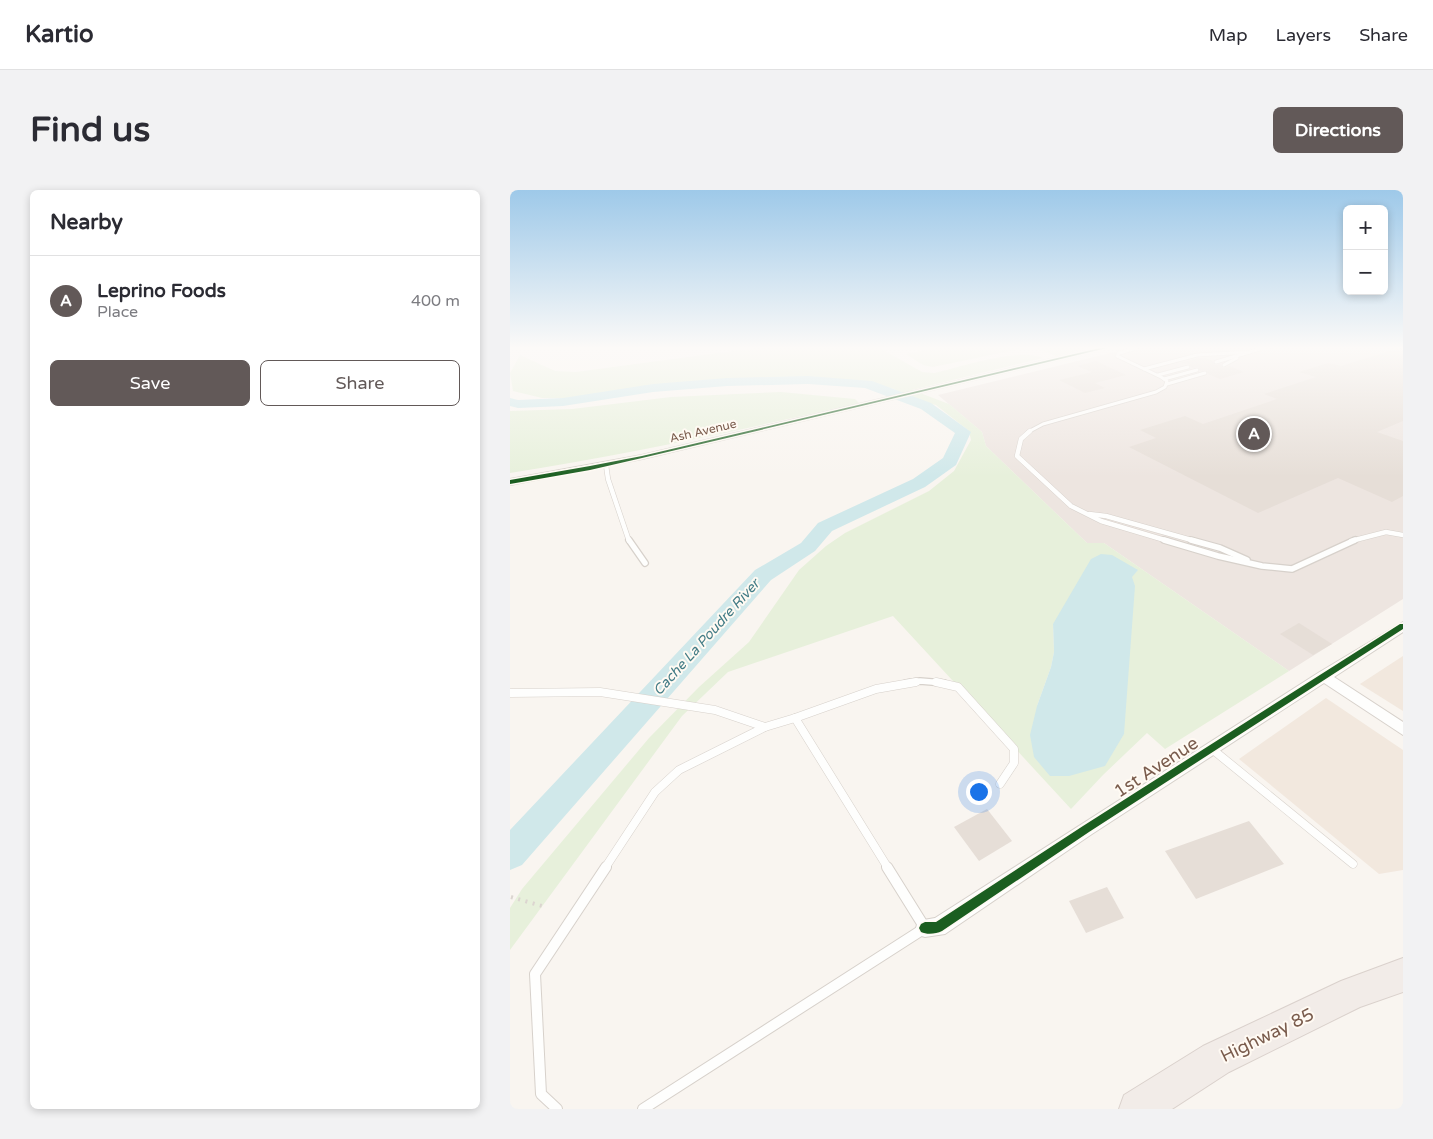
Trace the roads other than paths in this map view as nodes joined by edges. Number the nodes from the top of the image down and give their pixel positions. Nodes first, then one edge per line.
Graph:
1 (923, 391) edge
2 (1159, 391) edge
3 (606, 465) junction
4 (510, 482) edge
5 (1386, 532) junction
6 (1403, 535) edge
7 (1403, 539) edge
8 (644, 563) dead end
9 (1403, 626) edge
10 (1323, 676) junction
11 (510, 693) edge
12 (795, 718) junction
13 (766, 727) junction
14 (1403, 729) edge
15 (1212, 749) junction
16 (1000, 784) dead end
17 (1353, 864) dead end
18 (925, 928) junction
19 (1403, 975) edge
20 (557, 1109) edge
21 (643, 1109) edge
22 (1138, 1109) edge

1 - 3 street, Ash Avenue
2 - 5 lane
3 - 4 street, Ash Avenue
3 - 8 lane
5 - 6 lane
5 - 7 lane
9 - 10 street, 1st Avenue
10 - 14 street
10 - 15 street, 1st Avenue
11 - 13 lane
12 - 13 lane
12 - 16 lane
12 - 18 lane
13 - 20 lane
15 - 17 lane
15 - 18 street, 1st Avenue
18 - 21 lane
19 - 22 highway, Highway 85

